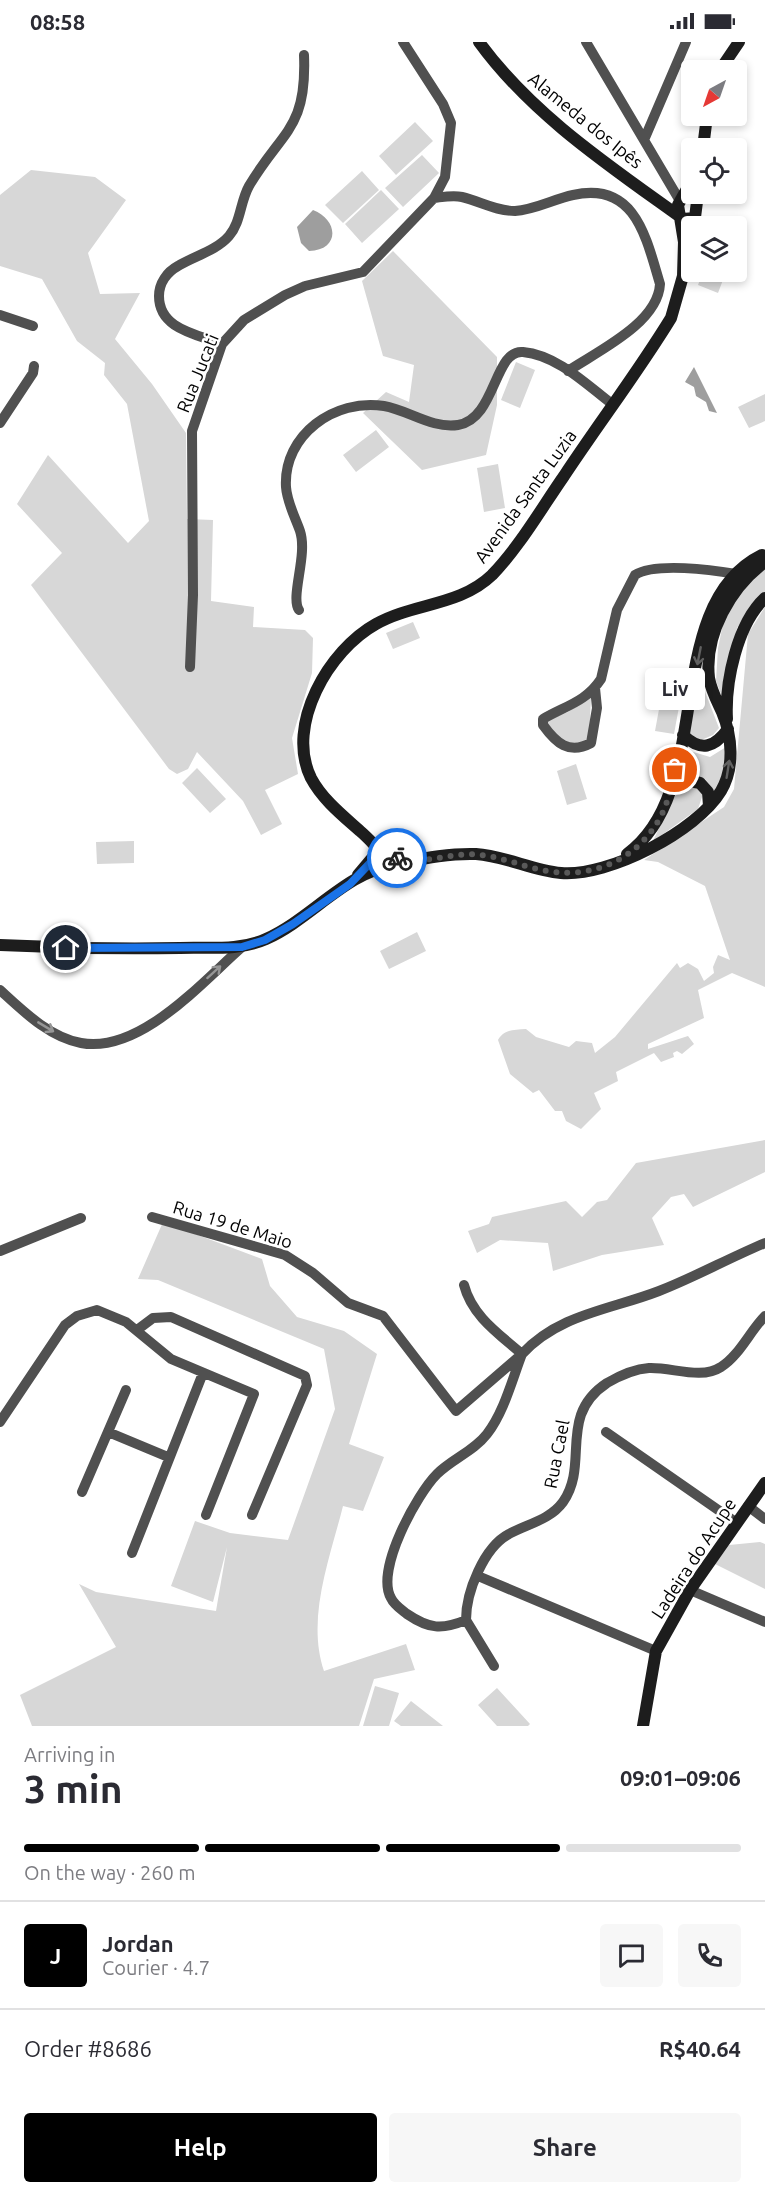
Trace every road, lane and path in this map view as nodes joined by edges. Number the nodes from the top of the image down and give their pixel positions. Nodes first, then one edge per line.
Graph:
1 (403, 42) edge
2 (479, 42) edge
3 (586, 42) edge
4 (686, 42) edge
5 (740, 42) edge
6 (304, 56) dead end
7 (727, 60) edge
8 (644, 140) junction
9 (445, 177) junction
10 (681, 183) edge
11 (462, 197) junction
12 (434, 198) junction
13 (686, 204) edge
14 (680, 216) junction
15 (681, 222) edge
16 (681, 282) edge
17 (0, 315) edge
18 (33, 326) dead end
19 (222, 344) junction
20 (34, 366) dead end
21 (568, 371) junction
22 (612, 404) junction
23 (0, 423) edge
24 (765, 554) edge
25 (765, 562) edge
26 (737, 582) junction
27 (765, 598) edge
28 (299, 610) dead end
29 (190, 667) dead end
30 (595, 688) junction
31 (728, 729) junction
32 (683, 735) junction
33 (671, 784) junction
34 (709, 806) junction
35 (380, 849) junction
36 (419, 860) junction
37 (397, 864) junction
38 (612, 865) junction
39 (350, 884) junction
40 (0, 945) edge
41 (242, 947) junction
42 (0, 990) edge
43 (152, 1217) dead end
44 (81, 1218) dead end
45 (765, 1243) edge
46 (0, 1251) edge
47 (464, 1285) dead end
48 (765, 1316) edge
49 (137, 1330) junction
50 (522, 1354) junction
51 (203, 1373) junction
52 (126, 1390) dead end
53 (0, 1422) edge
54 (108, 1432) junction
55 (606, 1432) dead end
56 (168, 1457) junction
57 (765, 1483) edge
58 (82, 1492) dead end
59 (748, 1506) junction
60 (206, 1515) dead end
61 (252, 1515) dead end
62 (765, 1519) edge
63 (737, 1522) junction
64 (132, 1553) dead end
65 (478, 1576) junction
66 (690, 1590) junction
67 (466, 1620) junction
68 (765, 1623) edge
69 (656, 1651) junction
70 (494, 1666) dead end
71 (643, 1726) edge

1 - 9 street
2 - 14 street, Alameda dos Ipês
3 - 8 street
4 - 8 street
5 - 7 street
6 - 19 street
8 - 10 street
9 - 11 street
9 - 12 street, Rua Jucati
11 - 12 street
11 - 21 street
12 - 19 street, Rua Jucati
13 - 14 street, Avenida Santa Luzia
14 - 15 street, Avenida Santa Luzia
16 - 22 street, Avenida Santa Luzia
17 - 18 street
19 - 29 street, Rua Jucati
20 - 23 street
21 - 22 street
21 - 28 street
22 - 35 street, Avenida Santa Luzia
24 - 26 street
25 - 26 street
26 - 30 street
26 - 31 street
26 -> 32 street
27 - 31 street
30 - 30 street
31 - 32 street
34 -> 31 street
32 - 33 street
33 - 34 street
33 - 38 street
34 - 38 street
35 - 36 street
35 - 37 street, Avenida Santa Luzia
35 - 39 street
36 - 37 street
36 - 38 street
37 - 39 street
39 - 41 street
40 - 41 street
42 -> 41 street
43 - 50 street, Rua 19 de Maio
44 - 46 street
45 - 50 street
47 - 50 street
48 - 65 street, Rua Cael
49 - 51 street
49 - 53 street
49 - 61 street
50 - 67 street
51 - 56 street
51 - 60 street
52 - 54 street
54 - 56 street
54 - 58 street
55 - 63 street
56 - 64 street
57 - 59 street, Ladeira do Acupe
59 - 62 street
59 - 63 street, Ladeira do Acupe
63 - 66 street, Ladeira do Acupe
65 - 67 street, Rua Cael
65 - 69 street
66 - 68 street
66 - 69 street, Ladeira do Acupe
67 - 70 street
69 - 71 street, Ladeira do Acupe

